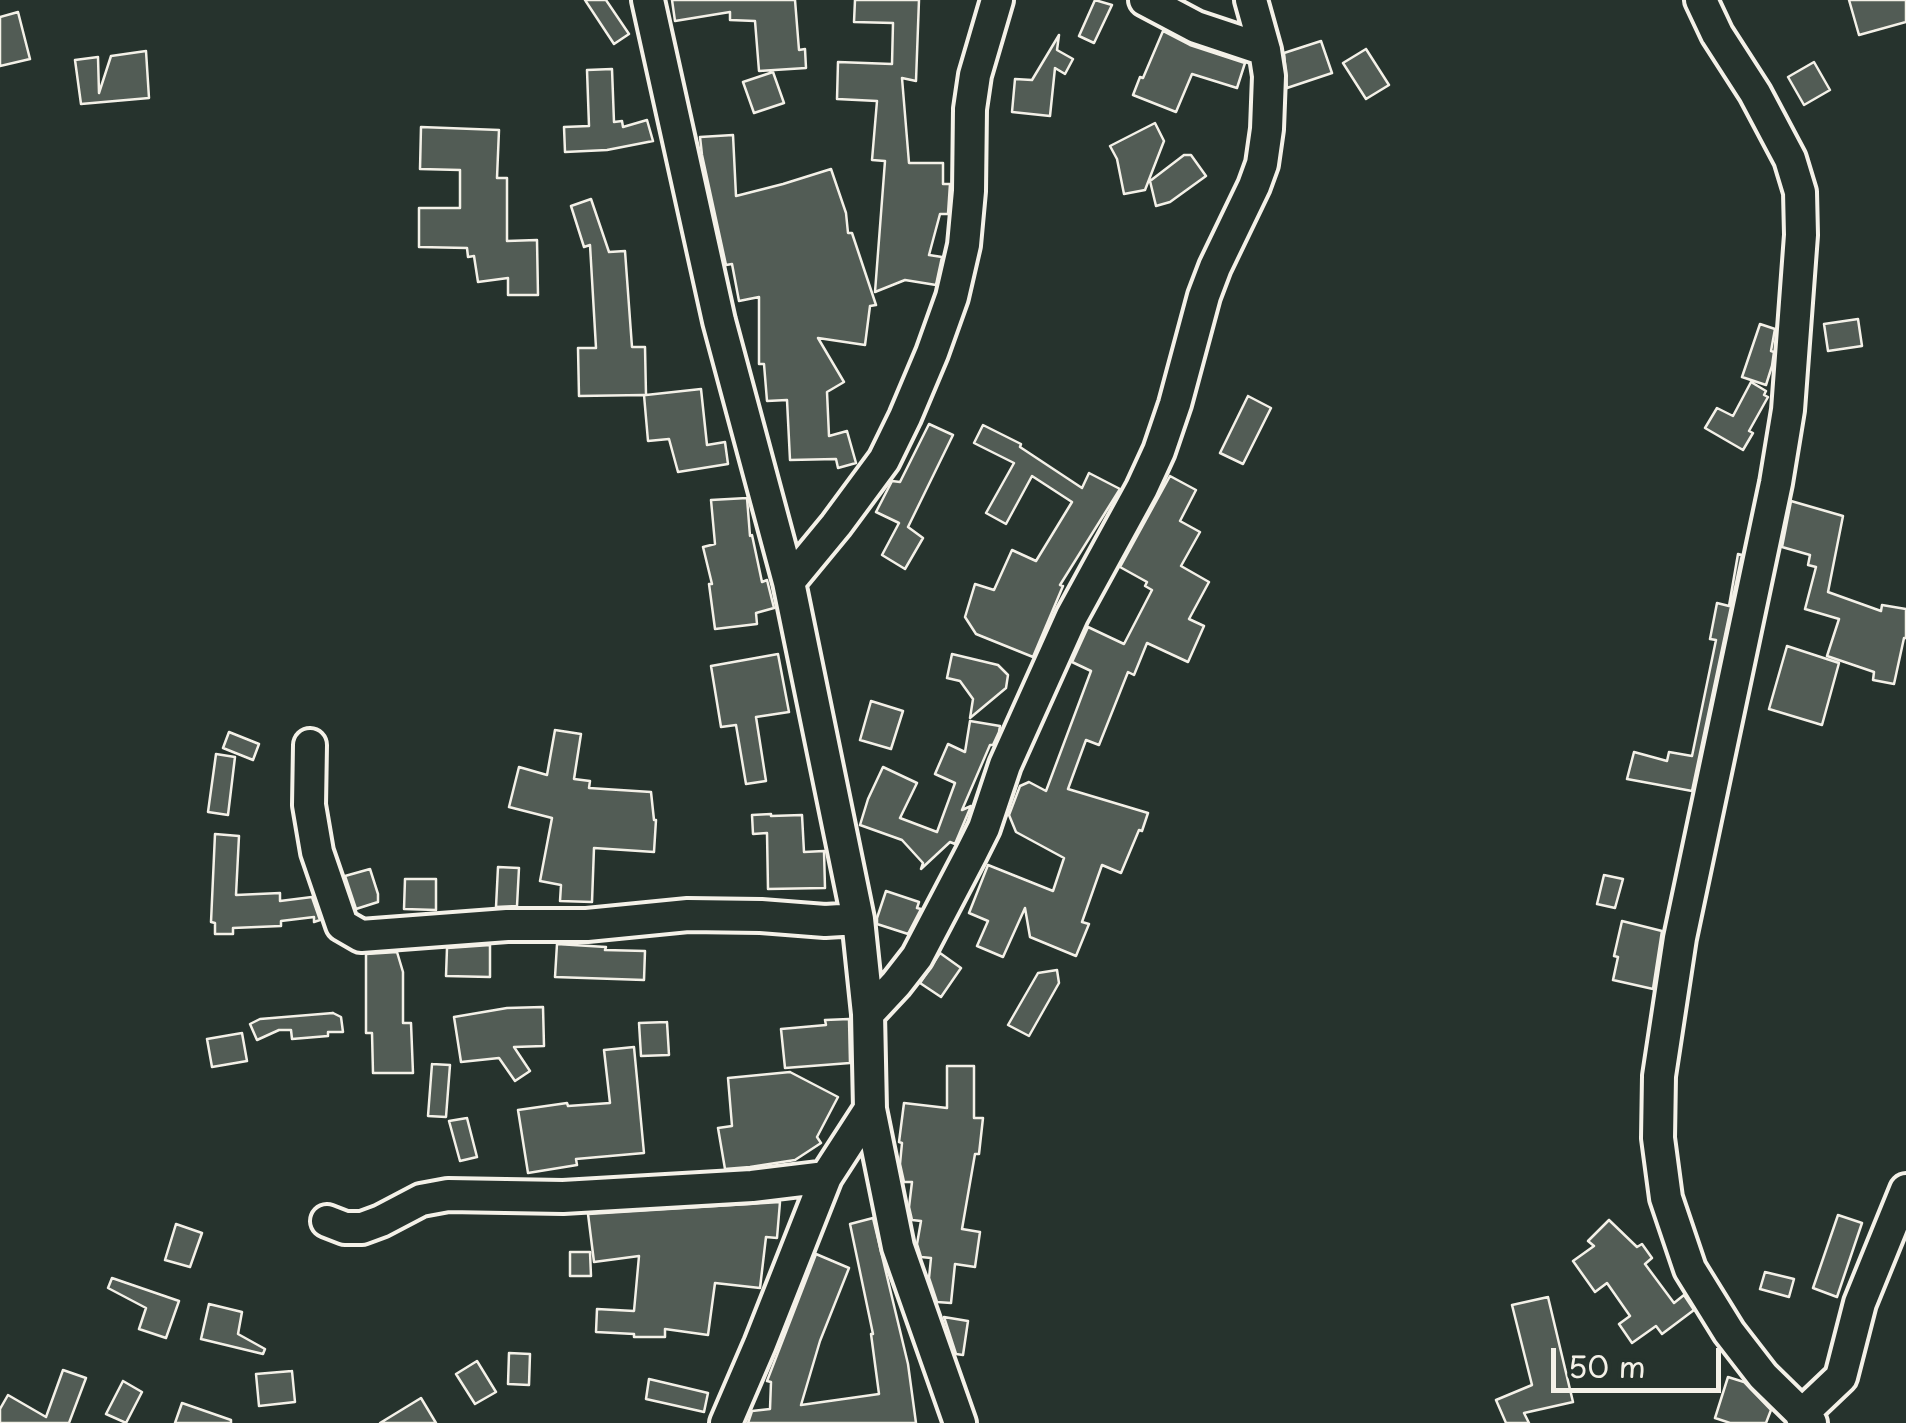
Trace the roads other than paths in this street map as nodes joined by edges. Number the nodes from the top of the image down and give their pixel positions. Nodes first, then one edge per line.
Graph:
1 (648, 0) edge
2 (998, 0) edge
3 (1145, 0) edge
4 (1250, 0) edge
5 (1700, 0) edge
6 (1264, 50) junction
7 (789, 582) junction
8 (310, 745) dead end
9 (858, 919) junction
10 (868, 1014) junction
11 (870, 1109) junction
12 (826, 1176) junction
13 (1906, 1190) edge
14 (327, 1221) dead end
15 (1806, 1419) edge
16 (726, 1423) edge
17 (960, 1423) edge

1 - 7 street
2 - 7 street
3 - 6 street
4 - 6 street
5 - 15 street
6 - 10 street
7 - 9 street
8 - 9 street
9 - 10 street
10 - 11 street
11 - 12 street
11 - 17 street
12 - 14 street
12 - 16 street
13 - 15 street

